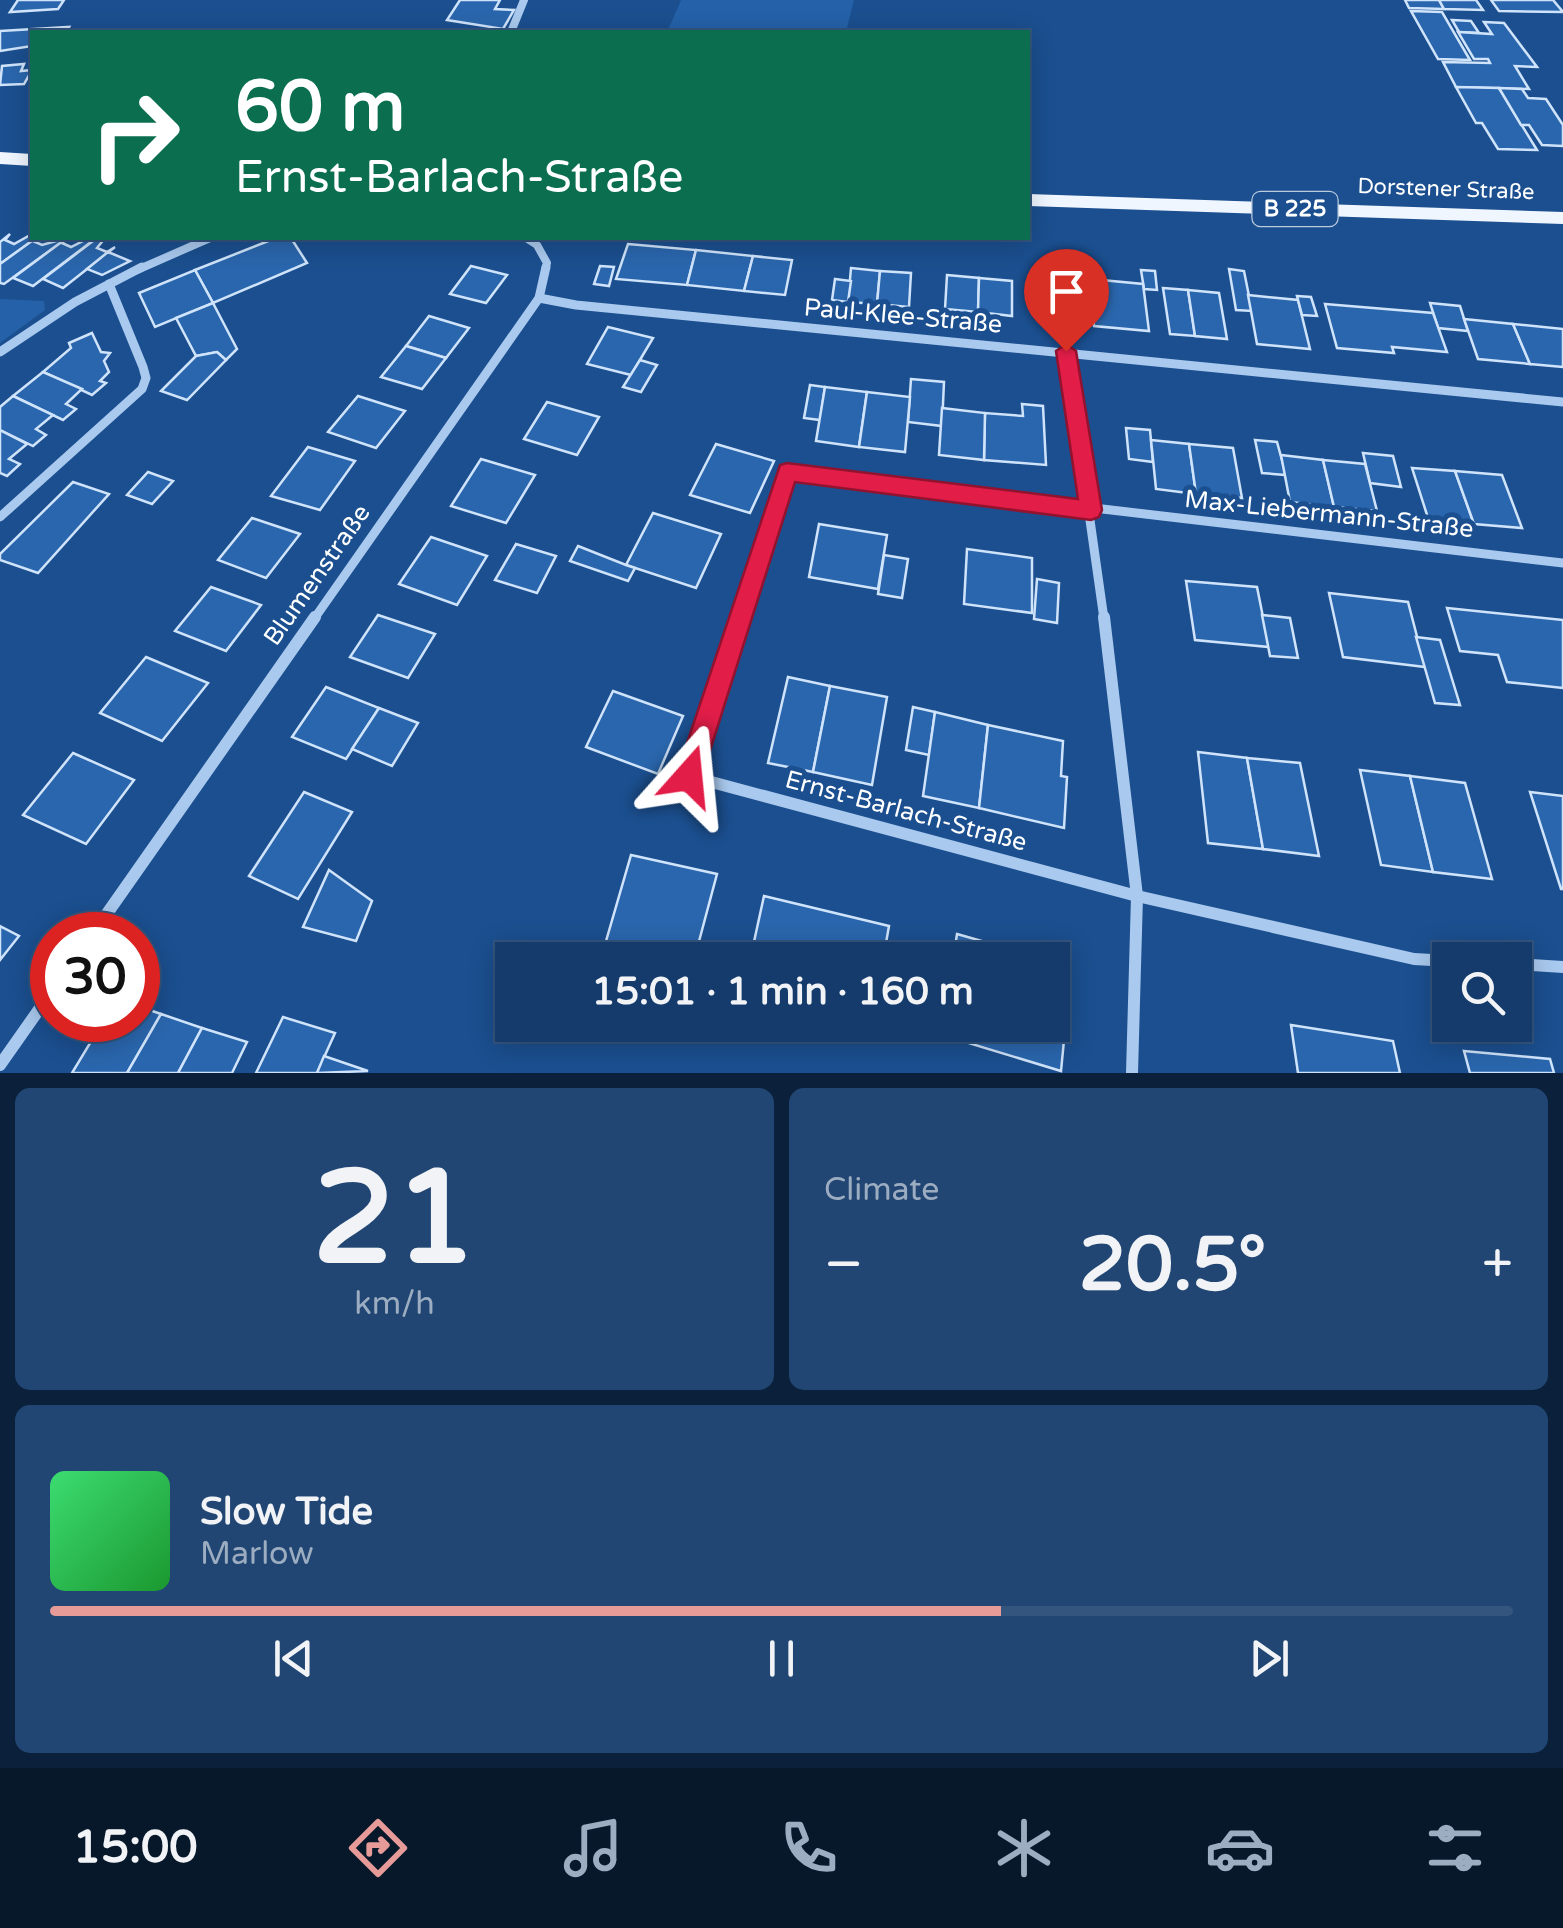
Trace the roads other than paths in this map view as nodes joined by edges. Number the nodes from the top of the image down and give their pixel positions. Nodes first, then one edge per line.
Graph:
1 (524, 0) edge
2 (512, 30) edge
3 (3, 159) edge
4 (30, 160) edge
5 (1030, 200) edge
6 (1563, 218) edge
7 (206, 240) edge
8 (529, 240) edge
9 (109, 284) junction
10 (539, 298) junction
11 (1066, 351) junction
12 (0, 352) edge
13 (1563, 402) edge
14 (1091, 510) junction
15 (0, 517) edge
16 (1563, 563) edge
17 (1137, 896) junction
18 (108, 912) edge
19 (1432, 960) edge
20 (1532, 965) edge
21 (1563, 966) edge
22 (30, 1023) edge
23 (0, 1066) edge
24 (1132, 1073) edge

1 - 2 street
3 - 4 main road
5 - 6 main road, Dorstener Straße / B 225
7 - 9 street
8 - 10 street
9 - 12 street
9 - 15 street
10 - 11 street, Paul-Klee-Straße
10 - 18 street, Blumenstraße
11 - 13 street, Paul-Klee-Straße
11 - 14 street
14 - 16 street, Max-Liebermann-Straße
14 - 17 street
14 - 17 street, Ernst-Barlach-Straße
17 - 19 street
17 - 24 street
20 - 21 street
22 - 23 street

